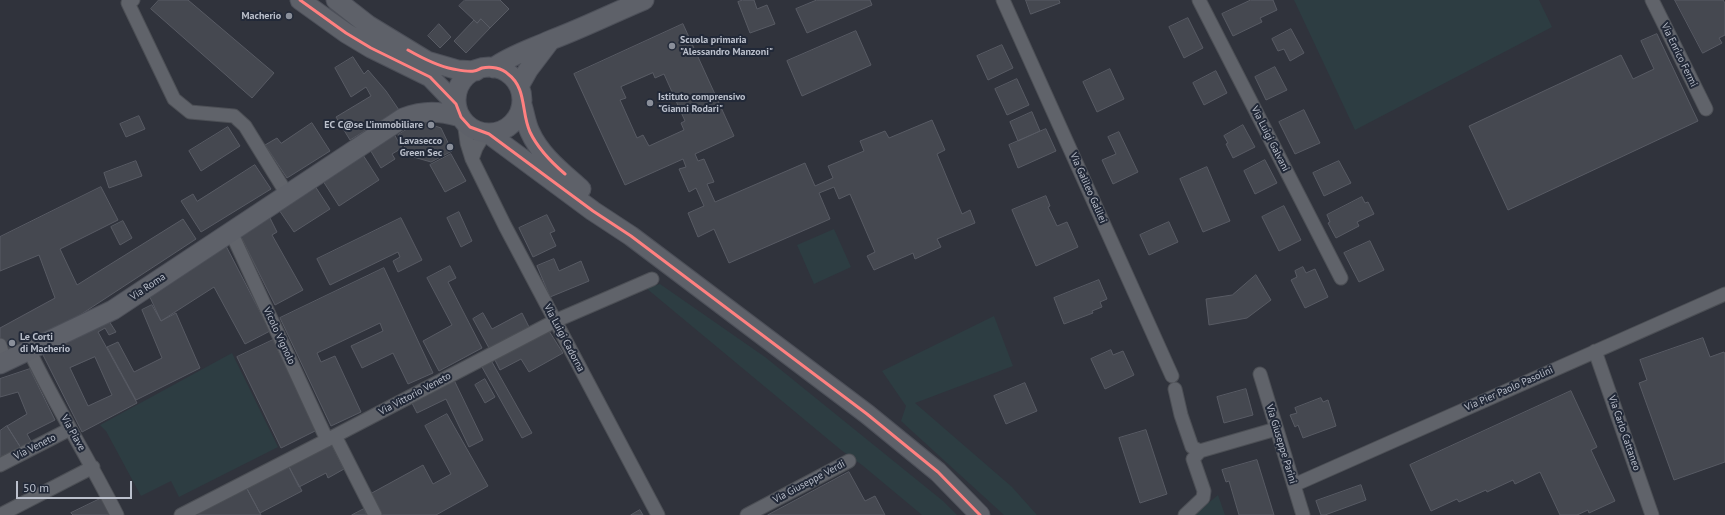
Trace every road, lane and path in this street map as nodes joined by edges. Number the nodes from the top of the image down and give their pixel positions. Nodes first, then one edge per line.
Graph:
1 (133, 0) edge
2 (300, 0) edge
3 (336, 0) edge
4 (644, 0) edge
5 (1003, 0) edge
6 (1199, 0) edge
7 (1652, 0) edge
8 (550, 41) junction
9 (484, 69) junction
10 (519, 86) junction
11 (522, 105) junction
12 (1706, 109) dead end
13 (460, 114) junction
14 (487, 134) junction
15 (472, 159) junction
16 (287, 194) junction
17 (231, 232) junction
18 (631, 236) junction
19 (1341, 278) dead end
20 (652, 279) dead end
21 (1725, 294) edge
22 (555, 321) junction
23 (30, 350) junction
24 (1595, 351) junction
25 (2, 357) edge
26 (1260, 374) dead end
27 (1172, 376) dead end
28 (1174, 389) dead end
29 (70, 429) junction
30 (1276, 429) junction
31 (331, 438) junction
32 (1200, 451) junction
33 (849, 461) dead end
34 (0, 465) edge
35 (93, 467) junction
36 (1294, 485) junction
37 (0, 515) edge
38 (117, 515) edge
39 (181, 515) edge
40 (375, 515) edge
41 (658, 515) edge
42 (747, 515) edge
43 (980, 515) edge
44 (1185, 515) edge
45 (1302, 515) edge
46 (1652, 515) edge

1 - 16 street
2 - 13 main road
3 - 9 main road
4 - 8 main road
5 - 27 street, Via Galileo Galilei
6 - 19 street, Via Luigi Galvani
7 - 12 street, Via Enrico Fermi
8 - 9 main road
8 - 10 main road
9 - 10 main road
9 - 13 main road
10 - 11 main road
11 - 14 main road
11 - 18 main road
13 - 14 main road
13 - 15 street, Via Luigi Cadorna
13 - 16 main road, Via Roma
14 - 15 street
14 - 18 main road
15 - 22 street, Via Luigi Cadorna
16 - 17 main road, Via Roma
17 - 23 main road, Via Roma
17 - 31 street, Vicolo Vignolo
18 - 43 main road
20 - 22 street, Via Vittorio Veneto
21 - 24 street, Via Pier Paolo Pasolini
22 - 31 street, Via Vittorio Veneto
22 - 41 street, Via Luigi Cadorna
23 - 25 main road, Via Roma
23 - 29 street, Via Piave
24 - 36 street, Via Pier Paolo Pasolini
24 - 46 street, Via Carlo Cattaneo
26 - 30 street, Via Giuseppe Parini
28 - 32 street
29 - 34 street, Via Veneto
29 - 35 street, Via Piave
30 - 32 street
30 - 36 street, Via Giuseppe Parini
31 - 39 street, Via Vittorio Veneto
31 - 40 street, Vicolo Vignolo
32 - 44 street
33 - 42 street, Via Giuseppe Verdi
35 - 37 street
35 - 38 street, Via Piave
36 - 45 street, Via Giuseppe Parini

